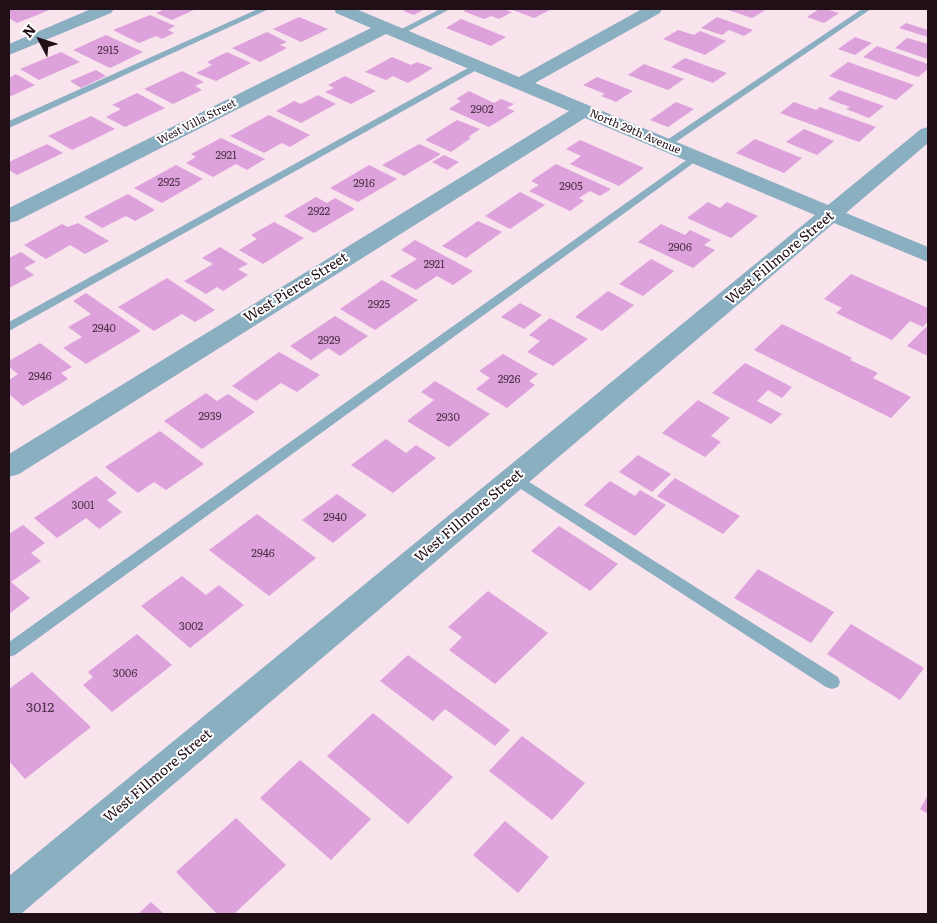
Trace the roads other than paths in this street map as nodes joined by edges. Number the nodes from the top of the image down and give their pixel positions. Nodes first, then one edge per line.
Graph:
1 (105, 9) edge
2 (265, 9) edge
3 (342, 9) edge
4 (446, 9) edge
5 (654, 9) edge
6 (868, 9) edge
7 (392, 30) junction
8 (9, 50) edge
9 (477, 66) junction
10 (520, 84) junction
11 (586, 110) junction
12 (9, 125) edge
13 (928, 133) edge
14 (666, 144) junction
15 (695, 157) junction
16 (832, 215) junction
17 (9, 216) edge
18 (928, 256) edge
19 (9, 327) edge
20 (9, 467) edge
21 (515, 478) junction
22 (9, 650) edge
23 (832, 682) dead end
24 (9, 900) edge

1 - 8 street
2 - 12 lane
3 - 7 street, North 29th Avenue
4 - 7 lane
5 - 10 street
6 - 14 lane
7 - 9 street, North 29th Avenue
7 - 17 street, West Villa Street
9 - 10 street, North 29th Avenue
9 - 19 lane
10 - 11 street, North 29th Avenue
11 - 14 street, North 29th Avenue
11 - 20 street, West Pierce Street
13 - 16 street, West Fillmore Street
14 - 15 street, North 29th Avenue
15 - 16 street, North 29th Avenue
15 - 22 lane
16 - 18 street, North 29th Avenue
16 - 21 street, West Fillmore Street
21 - 23 lane
21 - 24 street, West Fillmore Street

